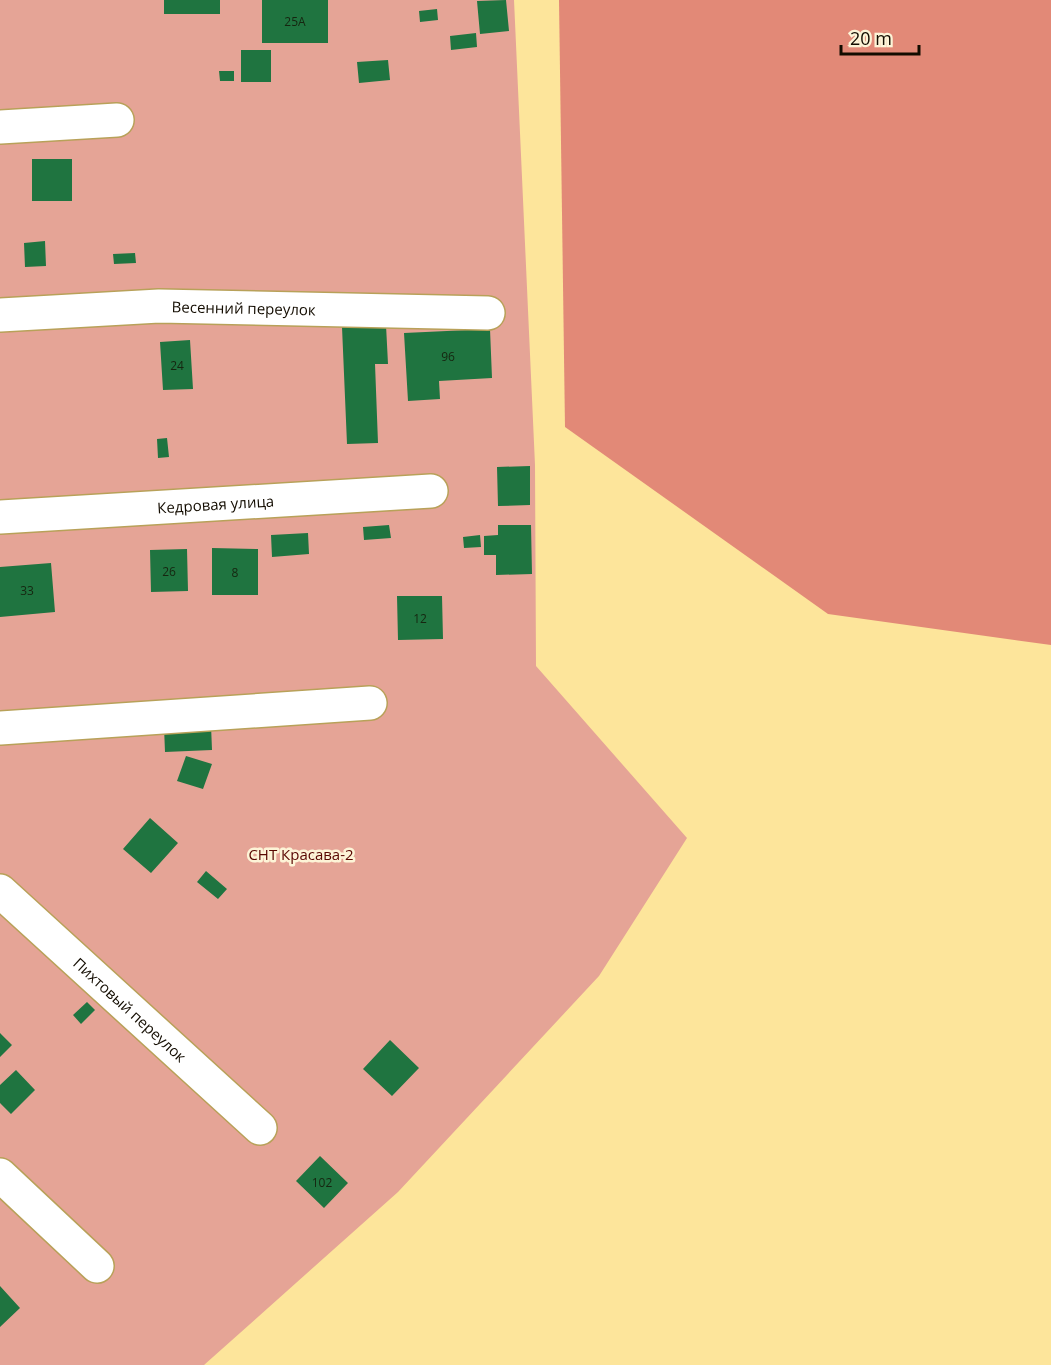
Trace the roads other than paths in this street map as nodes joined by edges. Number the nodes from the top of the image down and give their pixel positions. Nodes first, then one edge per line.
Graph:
1 (117, 120) dead end
2 (0, 127) edge
3 (488, 314) dead end
4 (0, 315) edge
5 (431, 491) dead end
6 (0, 517) edge
7 (370, 703) dead end
8 (0, 728) edge
9 (0, 891) edge
10 (260, 1128) dead end
11 (0, 1175) edge
12 (97, 1266) dead end

1 - 2 street
3 - 4 street, Весенний переулок
5 - 6 street, Кедровая улица
7 - 8 street
9 - 10 street, Пихтовый переулок
11 - 12 street

